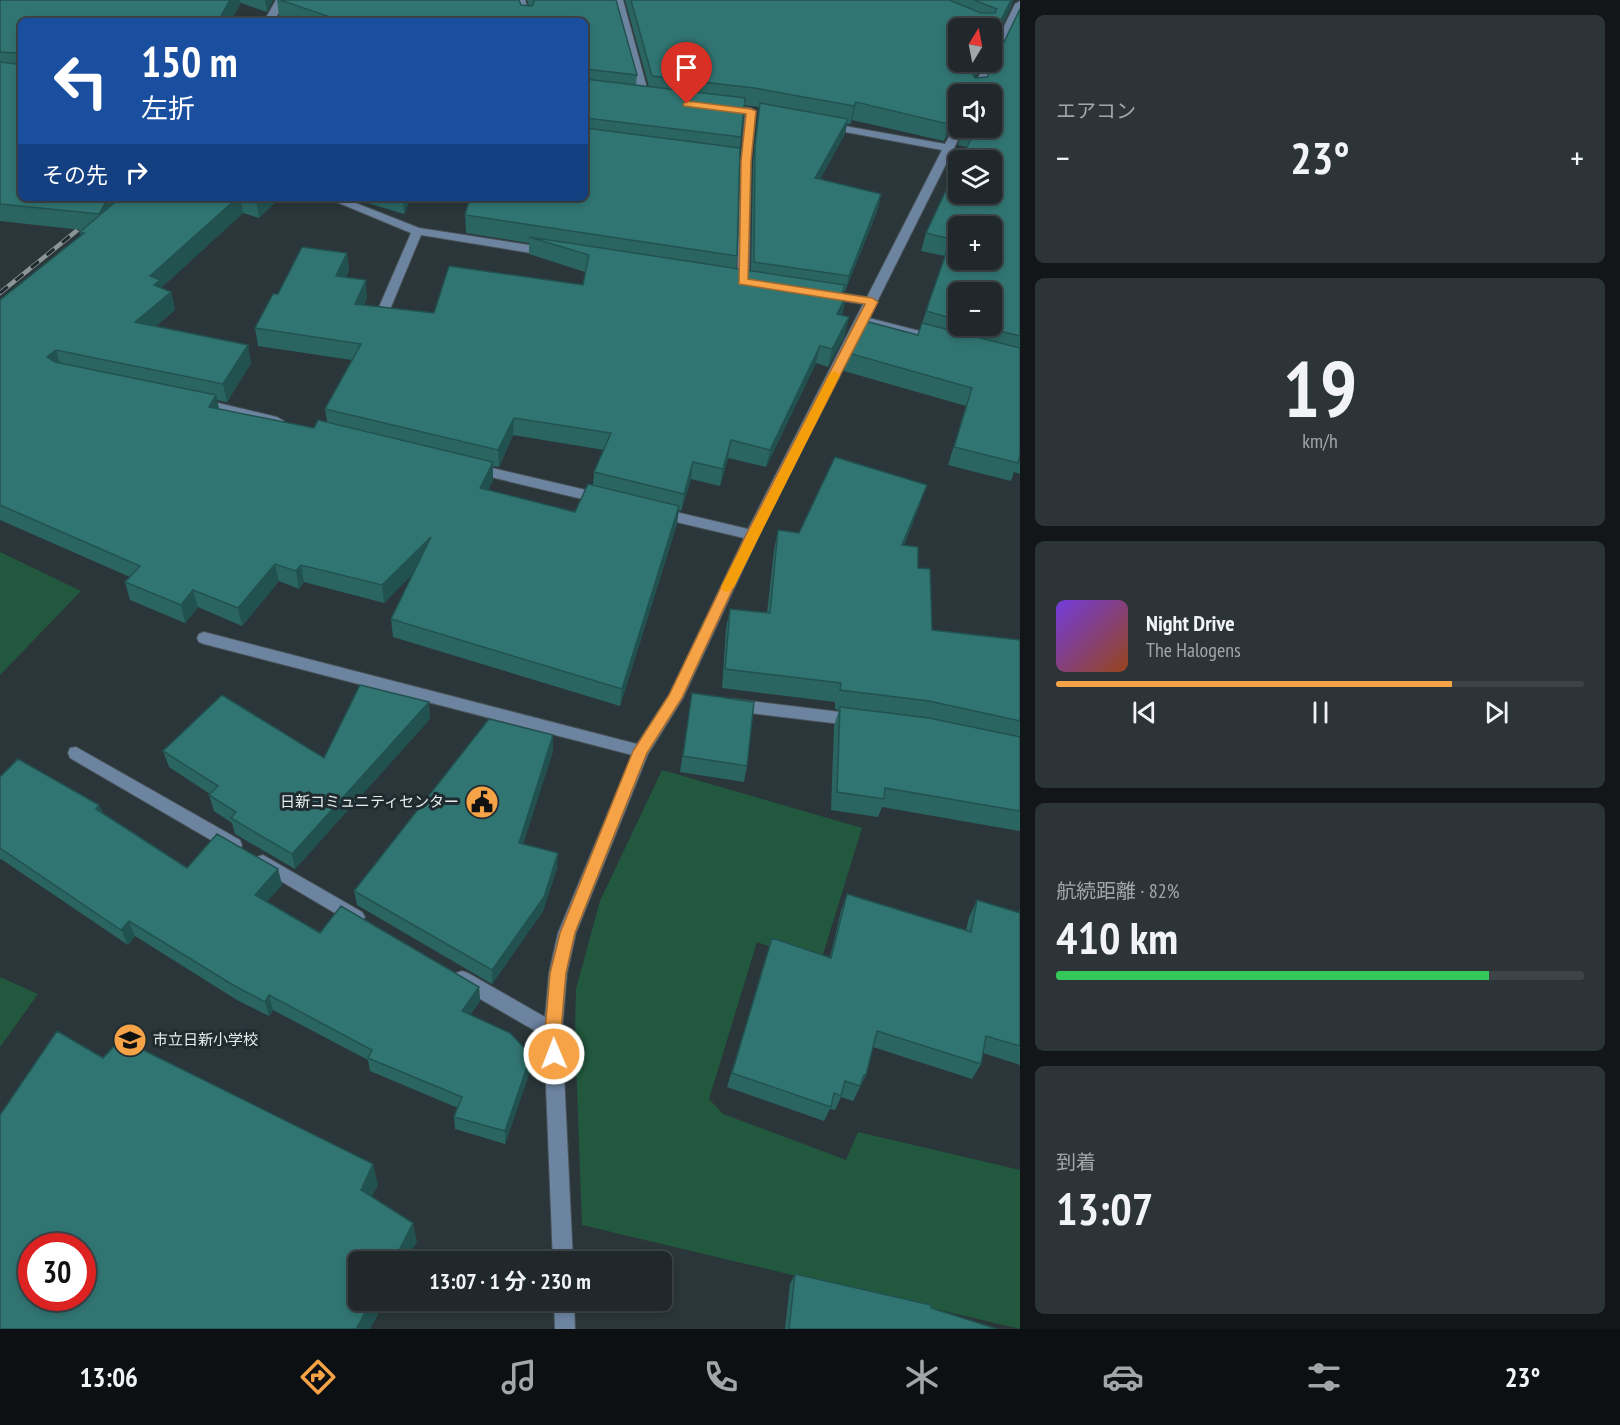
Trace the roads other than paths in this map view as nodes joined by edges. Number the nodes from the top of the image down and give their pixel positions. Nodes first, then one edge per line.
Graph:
1 (281, 0) edge
2 (520, 0) edge
3 (618, 0) edge
4 (1020, 5) edge
5 (271, 18) edge
6 (526, 18) edge
7 (1004, 36) joint
8 (980, 84) edge
9 (645, 99) edge
10 (716, 107) edge
11 (821, 124) edge
12 (954, 138) edge
13 (949, 148) junction
14 (341, 201) edge
15 (417, 231) junction
16 (556, 253) edge
17 (743, 281) edge
18 (813, 292) edge
19 (872, 302) junction
20 (386, 307) edge
21 (863, 320) junction
22 (956, 345) edge
23 (192, 401) edge
24 (295, 425) edge
25 (466, 466) edge
26 (615, 502) edge
27 (649, 510) edge
28 (752, 535) junction
29 (204, 638) dead end
30 (713, 702) edge
31 (876, 722) edge
32 (640, 751) junction
33 (76, 753) dead end
34 (372, 927) edge
35 (443, 969) edge
36 (553, 1031) junction
37 (563, 1251) edge
38 (564, 1311) edge
39 (565, 1329) edge

1 - 5 street
2 - 6 street
3 - 9 street
4 - 7 street
7 - 8 street
10 - 17 street
11 - 13 street
12 - 13 street
13 - 19 street
14 - 15 street
15 - 16 street
15 - 20 street
18 - 19 street
19 - 21 street
21 - 22 street
21 - 28 street
23 - 24 street
25 - 26 street
27 - 28 street
28 - 32 street
29 - 32 street
30 - 31 street
32 - 36 street
33 - 34 street
35 - 36 street
36 - 37 street
38 - 39 street

